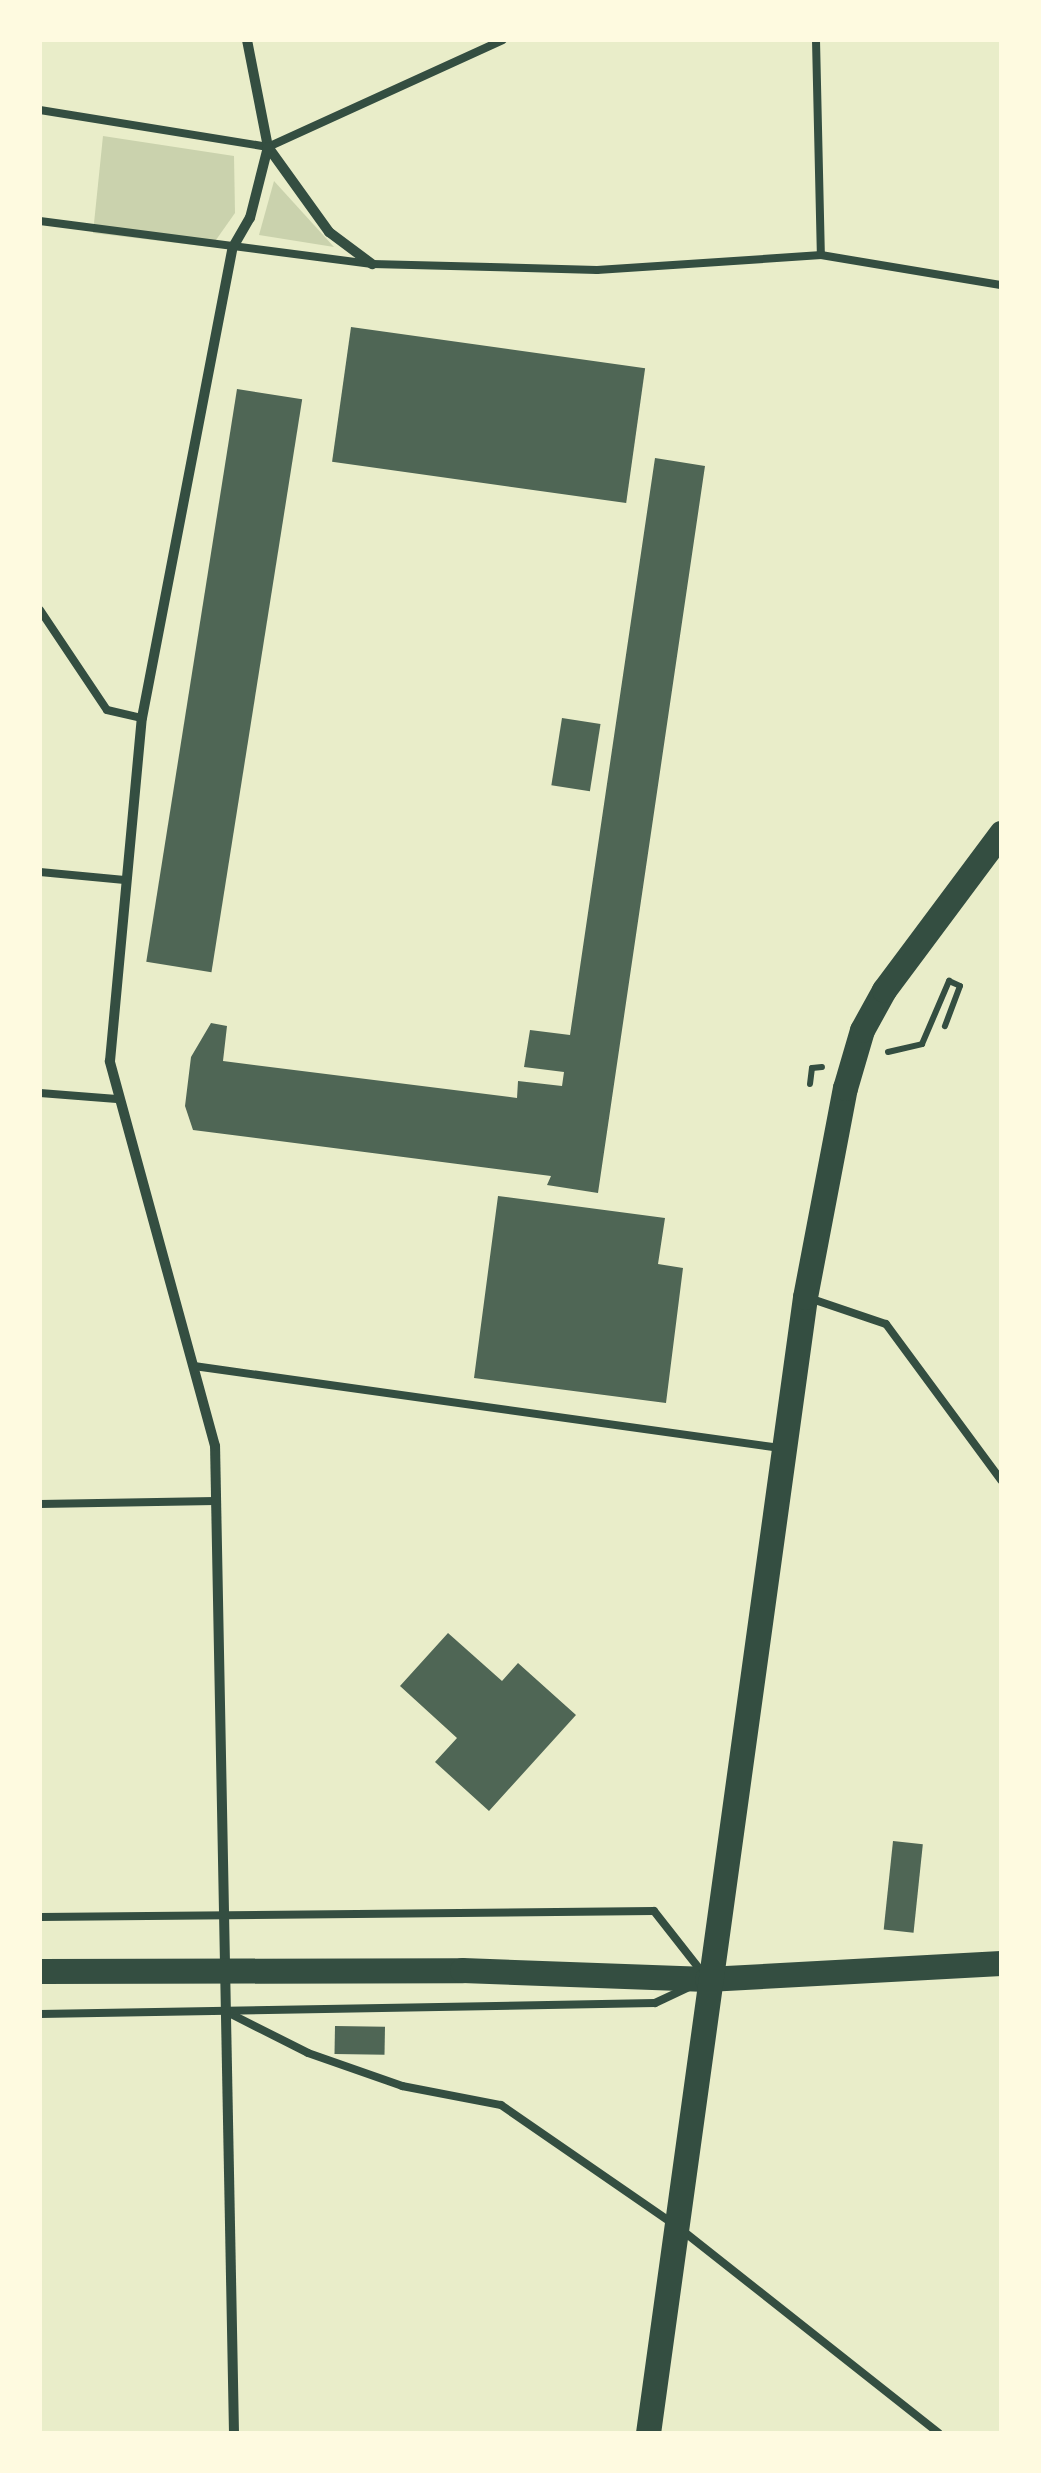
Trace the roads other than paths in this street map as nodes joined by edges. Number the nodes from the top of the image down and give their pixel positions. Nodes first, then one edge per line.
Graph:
1 (247, 40) edge
2 (503, 40) edge
3 (816, 40) edge
4 (40, 110) edge
5 (268, 147) junction
6 (40, 221) edge
7 (233, 246) junction
8 (821, 255) junction
9 (372, 264) junction
10 (1001, 284) edge
11 (40, 610) edge
12 (142, 718) junction
13 (1001, 833) edge
14 (40, 872) edge
15 (124, 880) junction
16 (40, 1093) edge
17 (118, 1099) junction
18 (805, 1297) junction
19 (194, 1366) junction
20 (784, 1448) junction
21 (1001, 1480) edge
22 (215, 1501) junction
23 (40, 1504) edge
24 (220, 1915) junction
25 (40, 1917) edge
26 (1001, 1963) edge
27 (40, 1971) edge
28 (708, 1979) junction
29 (221, 2009) junction
30 (40, 2014) edge
31 (679, 2228) junction
32 (234, 2433) edge
33 (648, 2433) edge
34 (939, 2433) edge

1 - 5 street
2 - 5 lane
3 - 8 lane
4 - 5 lane
5 - 7 street
5 - 9 street
6 - 7 lane
7 - 9 lane
7 - 12 street
8 - 9 lane
8 - 10 lane
11 - 12 lane
12 - 15 street
13 - 18 main road
14 - 15 lane
15 - 17 street
16 - 17 lane
17 - 19 street
18 - 20 main road
18 - 21 lane
19 - 20 lane
19 - 22 street
20 - 28 main road
22 - 23 lane
22 - 24 street
24 - 25 lane
24 - 28 lane
24 - 29 street
26 - 28 main road
27 - 28 main road
28 - 29 lane
28 - 31 main road
29 - 30 lane
29 - 31 lane
29 - 32 street
31 - 33 main road
31 - 34 lane

